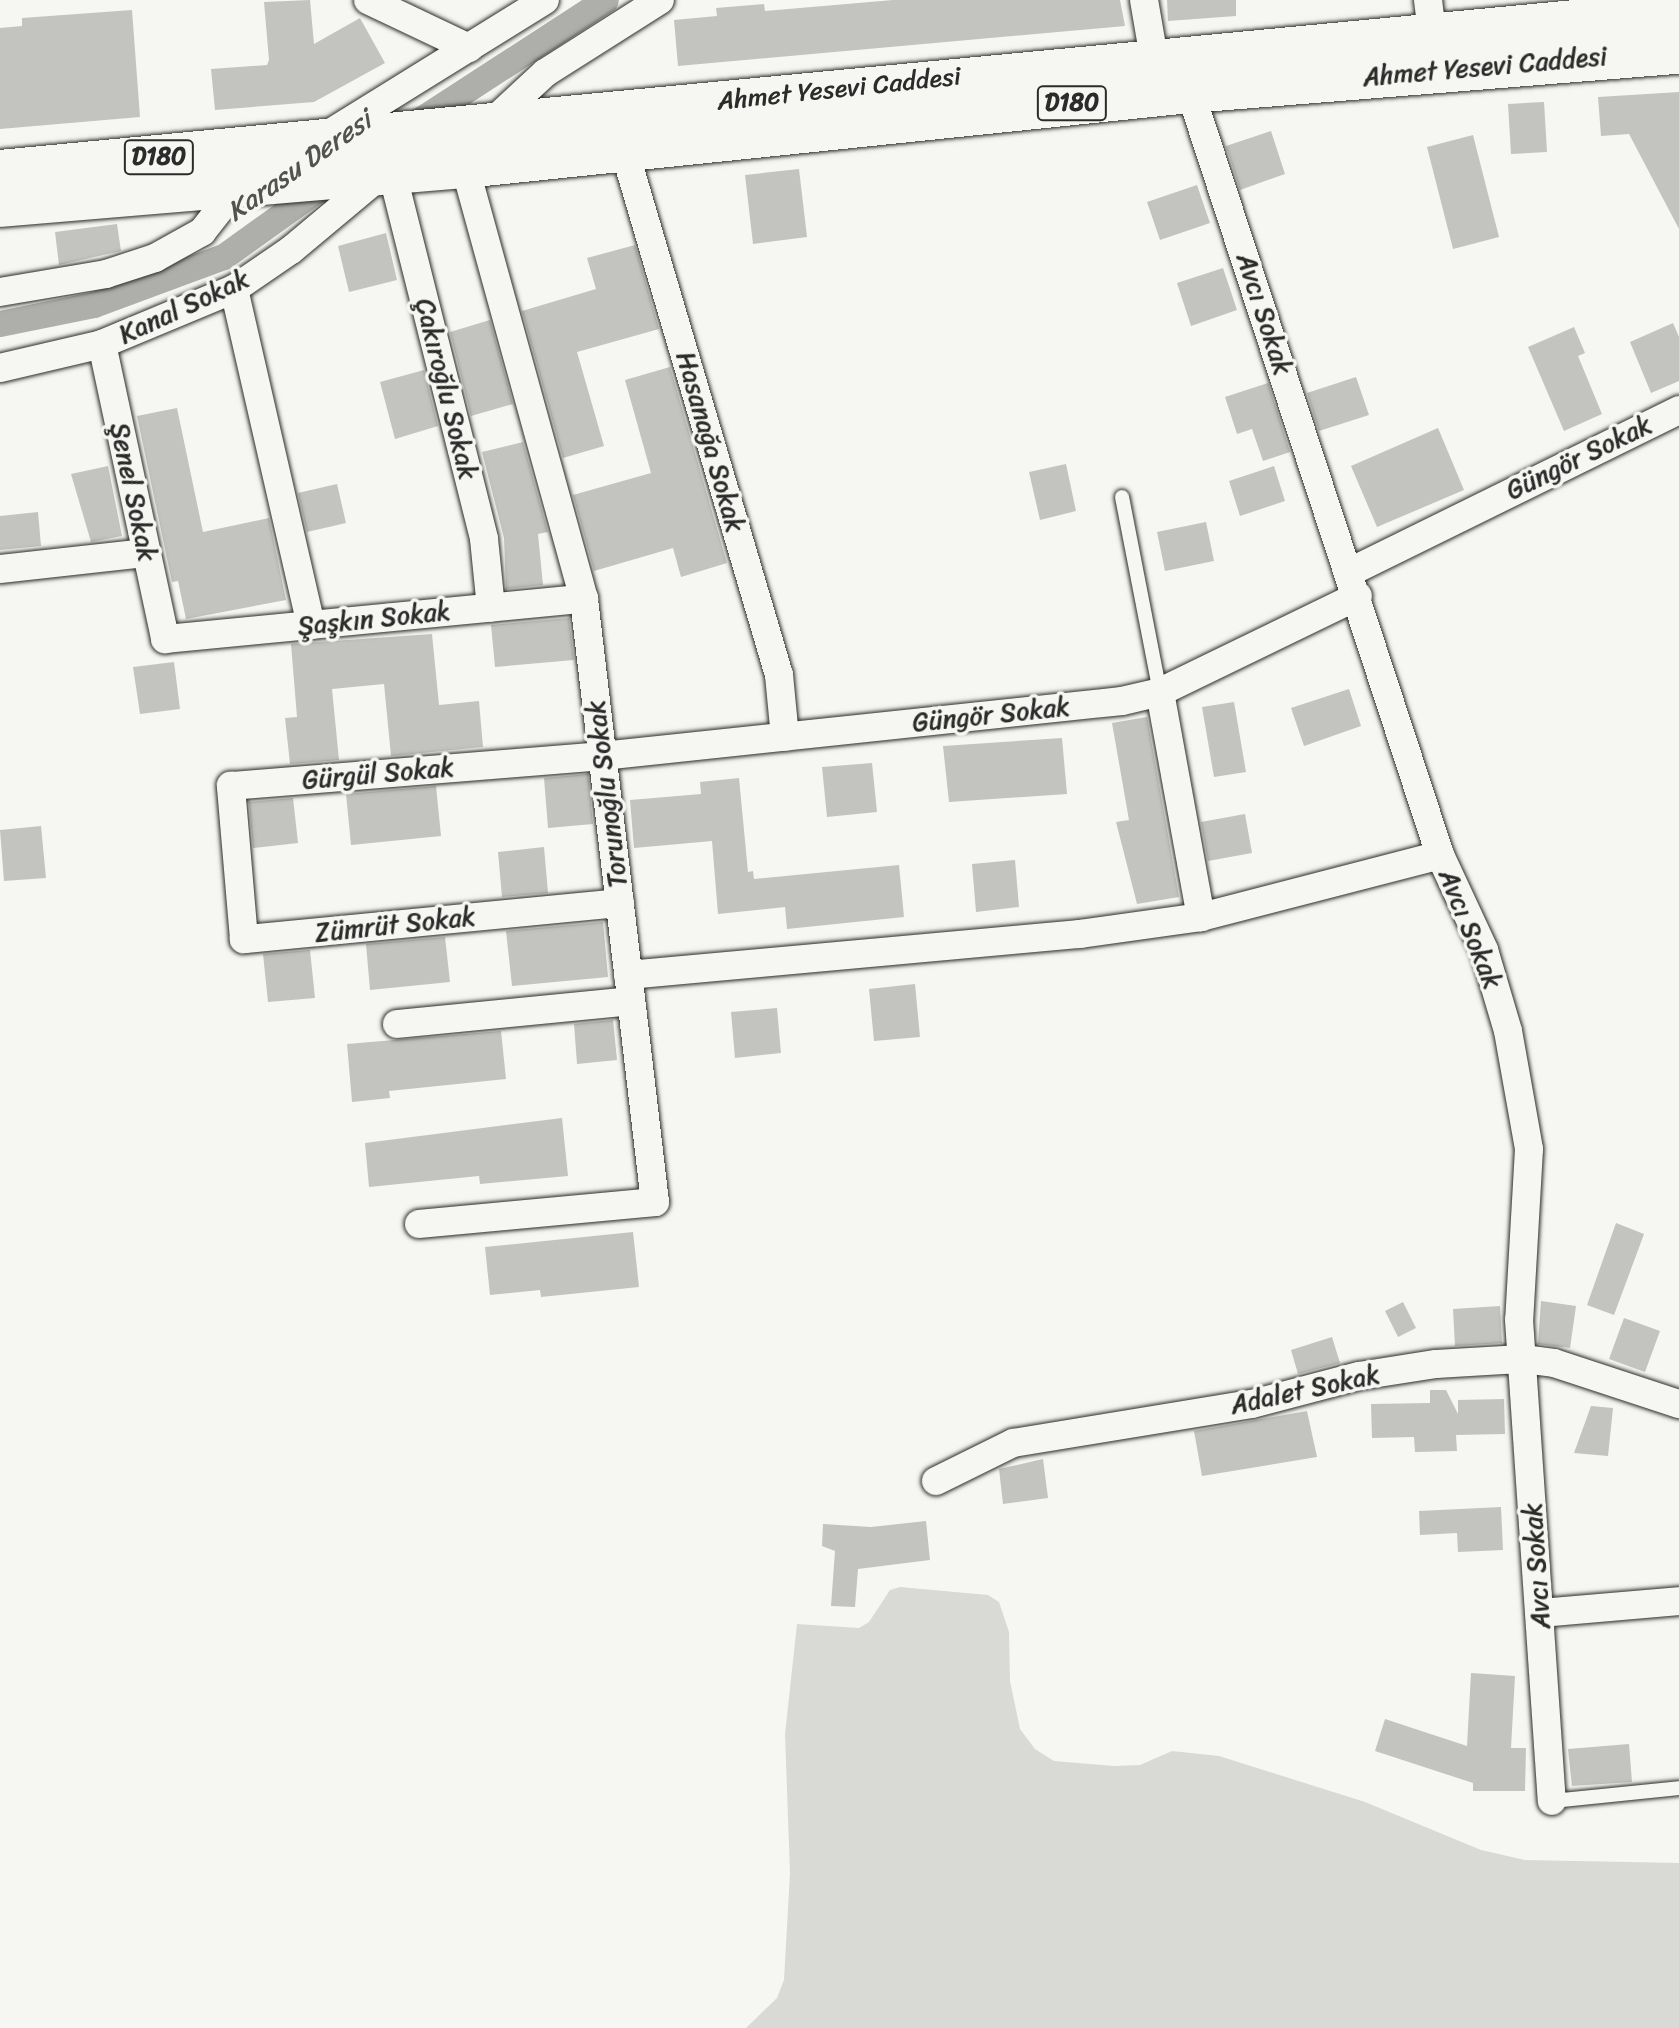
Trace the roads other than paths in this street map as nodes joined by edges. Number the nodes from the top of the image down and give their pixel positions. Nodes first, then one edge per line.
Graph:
1 (368, 0) edge
2 (545, 0) edge
3 (660, 0) edge
4 (1144, 0) edge
5 (1679, 12) edge
6 (1430, 17) edge
7 (469, 48) junction
8 (1679, 52) edge
9 (1154, 58) junction
10 (1190, 91) junction
11 (490, 124) junction
12 (318, 141) junction
13 (624, 149) junction
14 (465, 166) junction
15 (0, 172) edge
16 (388, 172) junction
17 (238, 186) junction
18 (0, 205) edge
19 (234, 289) junction
20 (0, 292) edge
21 (102, 344) junction
22 (0, 368) edge
23 (1679, 410) edge
24 (1122, 497) dead end
25 (146, 553) junction
26 (0, 569) edge
27 (1354, 584) junction
28 (584, 599) junction
29 (491, 608) junction
30 (311, 625) junction
31 (165, 639) joint
32 (1160, 692) junction
33 (785, 737) junction
34 (602, 756) junction
35 (1440, 855) junction
36 (238, 864) joint
37 (620, 903) junction
38 (1201, 917) junction
39 (630, 988) junction
40 (397, 1024) dead end
41 (419, 1224) dead end
42 (1523, 1359) junction
43 (1679, 1404) edge
44 (936, 1481) dead end
45 (1679, 1601) edge
46 (1540, 1613) junction
47 (1679, 1788) edge
48 (1552, 1801) joint

1 - 7 street
2 - 7 street
3 - 11 street
4 - 9 street
5 - 6 highway, Ahmet Yesevi Caddesi / D180
6 - 9 highway, Ahmet Yesevi Caddesi / D180
7 - 12 street
8 - 10 highway, Ahmet Yesevi Caddesi / D180
9 - 11 highway, Ahmet Yesevi Caddesi / D180
10 - 13 highway, Ahmet Yesevi Caddesi / D180
10 - 27 street, Avcı Sokak
11 - 12 highway, Ahmet Yesevi Caddesi / D180
12 - 15 highway, Ahmet Yesevi Caddesi / D180
13 - 14 highway, Ahmet Yesevi Caddesi / D180
13 - 33 street, Hasanağa Sokak
14 - 16 highway, Ahmet Yesevi Caddesi / D180
14 - 28 street, Torunoğlu Sokak
16 - 17 highway, Ahmet Yesevi Caddesi / D180
16 - 19 street, Kanal Sokak
16 - 29 street, Çakıroğlu Sokak
17 - 18 highway, Ahmet Yesevi Caddesi / D180
17 - 20 street
19 - 21 street, Kanal Sokak
19 - 30 street
21 - 22 street, Kanal Sokak
21 - 25 street, Şenel Sokak
23 - 27 street, Güngör Sokak
24 - 32 lane
25 - 26 street
25 - 31 street, Şenel Sokak
27 - 32 street, Güngör Sokak
27 - 35 street, Avcı Sokak
28 - 29 street, Şaşkın Sokak
28 - 34 street, Torunoğlu Sokak
29 - 30 street, Şaşkın Sokak
30 - 31 street, Şaşkın Sokak
32 - 33 street, Güngör Sokak
32 - 38 street
33 - 34 street, Güngör Sokak
34 - 36 street, Gürgül Sokak
34 - 37 street, Torunoğlu Sokak
35 - 38 street
35 - 42 street, Avcı Sokak
36 - 37 street, Zümrüt Sokak
37 - 39 street, Torunoğlu Sokak
38 - 39 street
39 - 40 street
39 - 41 street, Torunoğlu Sokak
42 - 43 street, Adalet Sokak
42 - 44 street, Adalet Sokak
42 - 46 street, Avcı Sokak
45 - 46 street
46 - 48 street, Avcı Sokak
47 - 48 lane

